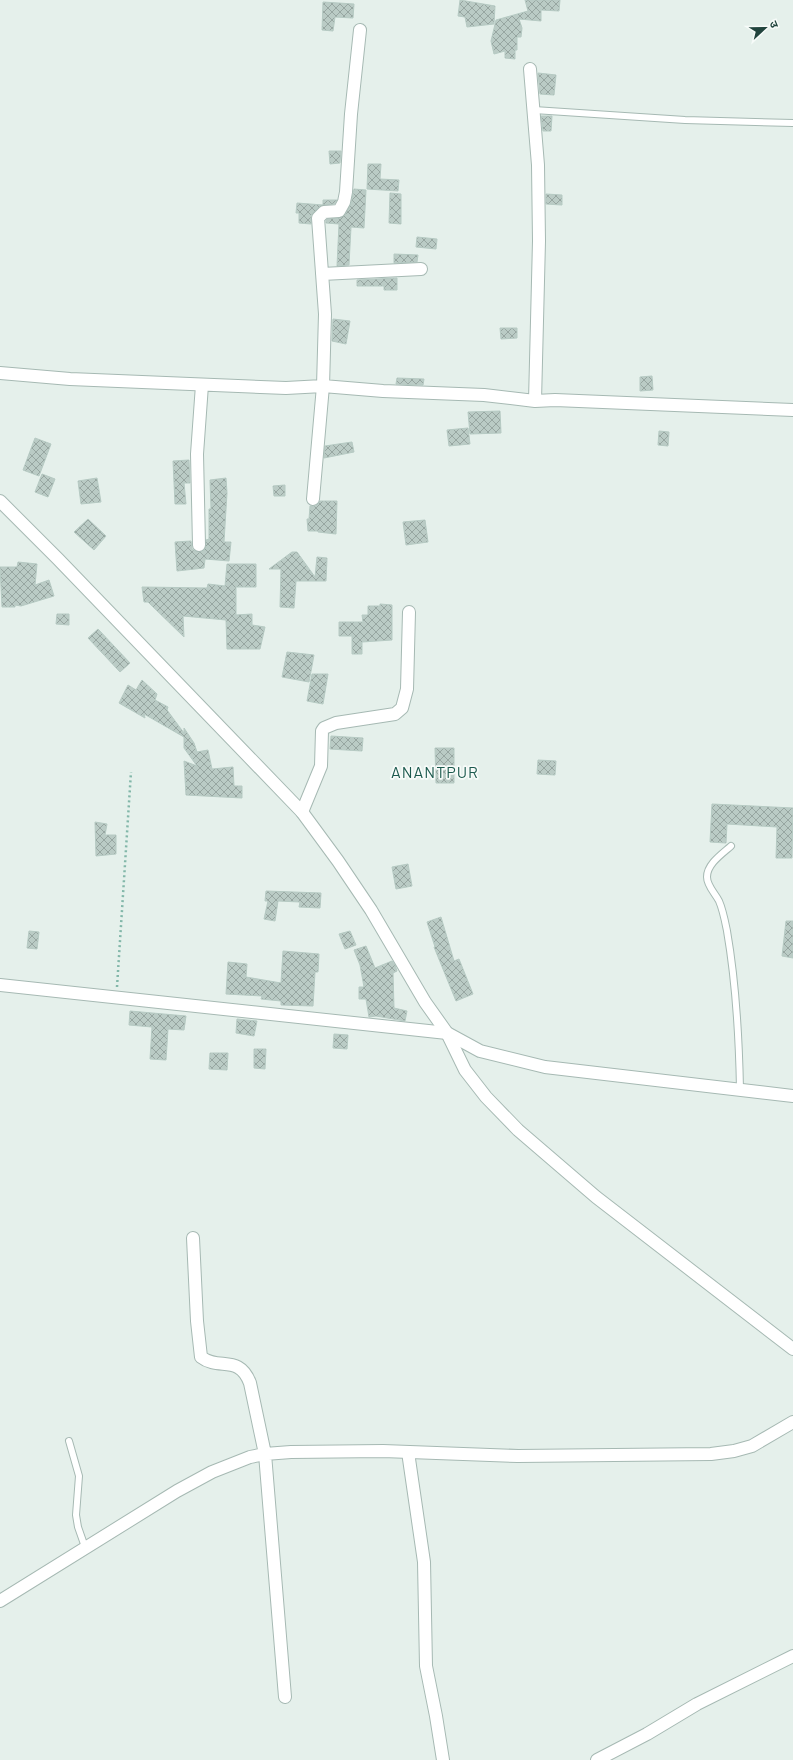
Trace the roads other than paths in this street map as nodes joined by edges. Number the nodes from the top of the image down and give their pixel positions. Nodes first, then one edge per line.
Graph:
1 (360, 30) dead end
2 (530, 69) dead end
3 (534, 110) junction
4 (793, 123) edge
5 (421, 269) dead end
6 (322, 274) junction
7 (0, 373) edge
8 (202, 385) junction
9 (323, 386) junction
10 (535, 401) junction
11 (793, 410) edge
12 (313, 499) dead end
13 (0, 501) edge
14 (198, 545) dead end
15 (410, 612) dead end
16 (302, 812) junction
17 (730, 846) dead end
18 (0, 985) edge
19 (447, 1033) junction
20 (740, 1089) junction
21 (793, 1096) edge
22 (193, 1238) dead end
23 (793, 1349) edge
24 (793, 1422) edge
25 (69, 1441) dead end
26 (408, 1452) junction
27 (265, 1454) junction
28 (85, 1547) junction
29 (0, 1600) edge
30 (793, 1656) edge
31 (285, 1697) dead end
32 (443, 1760) edge
33 (597, 1760) edge

1 - 6 street
2 - 3 street
3 - 4 lane
3 - 10 street
5 - 6 street
6 - 9 street
7 - 8 street
8 - 9 street
8 - 14 street
9 - 10 street
9 - 12 street
10 - 11 street
13 - 16 street
15 - 16 street
16 - 19 street
17 - 20 lane
18 - 19 street
19 - 20 street
19 - 23 street
20 - 21 street
22 - 27 street
24 - 26 street
25 - 28 lane
26 - 27 street
26 - 32 street
27 - 28 street
27 - 31 street
28 - 29 street
30 - 33 street

